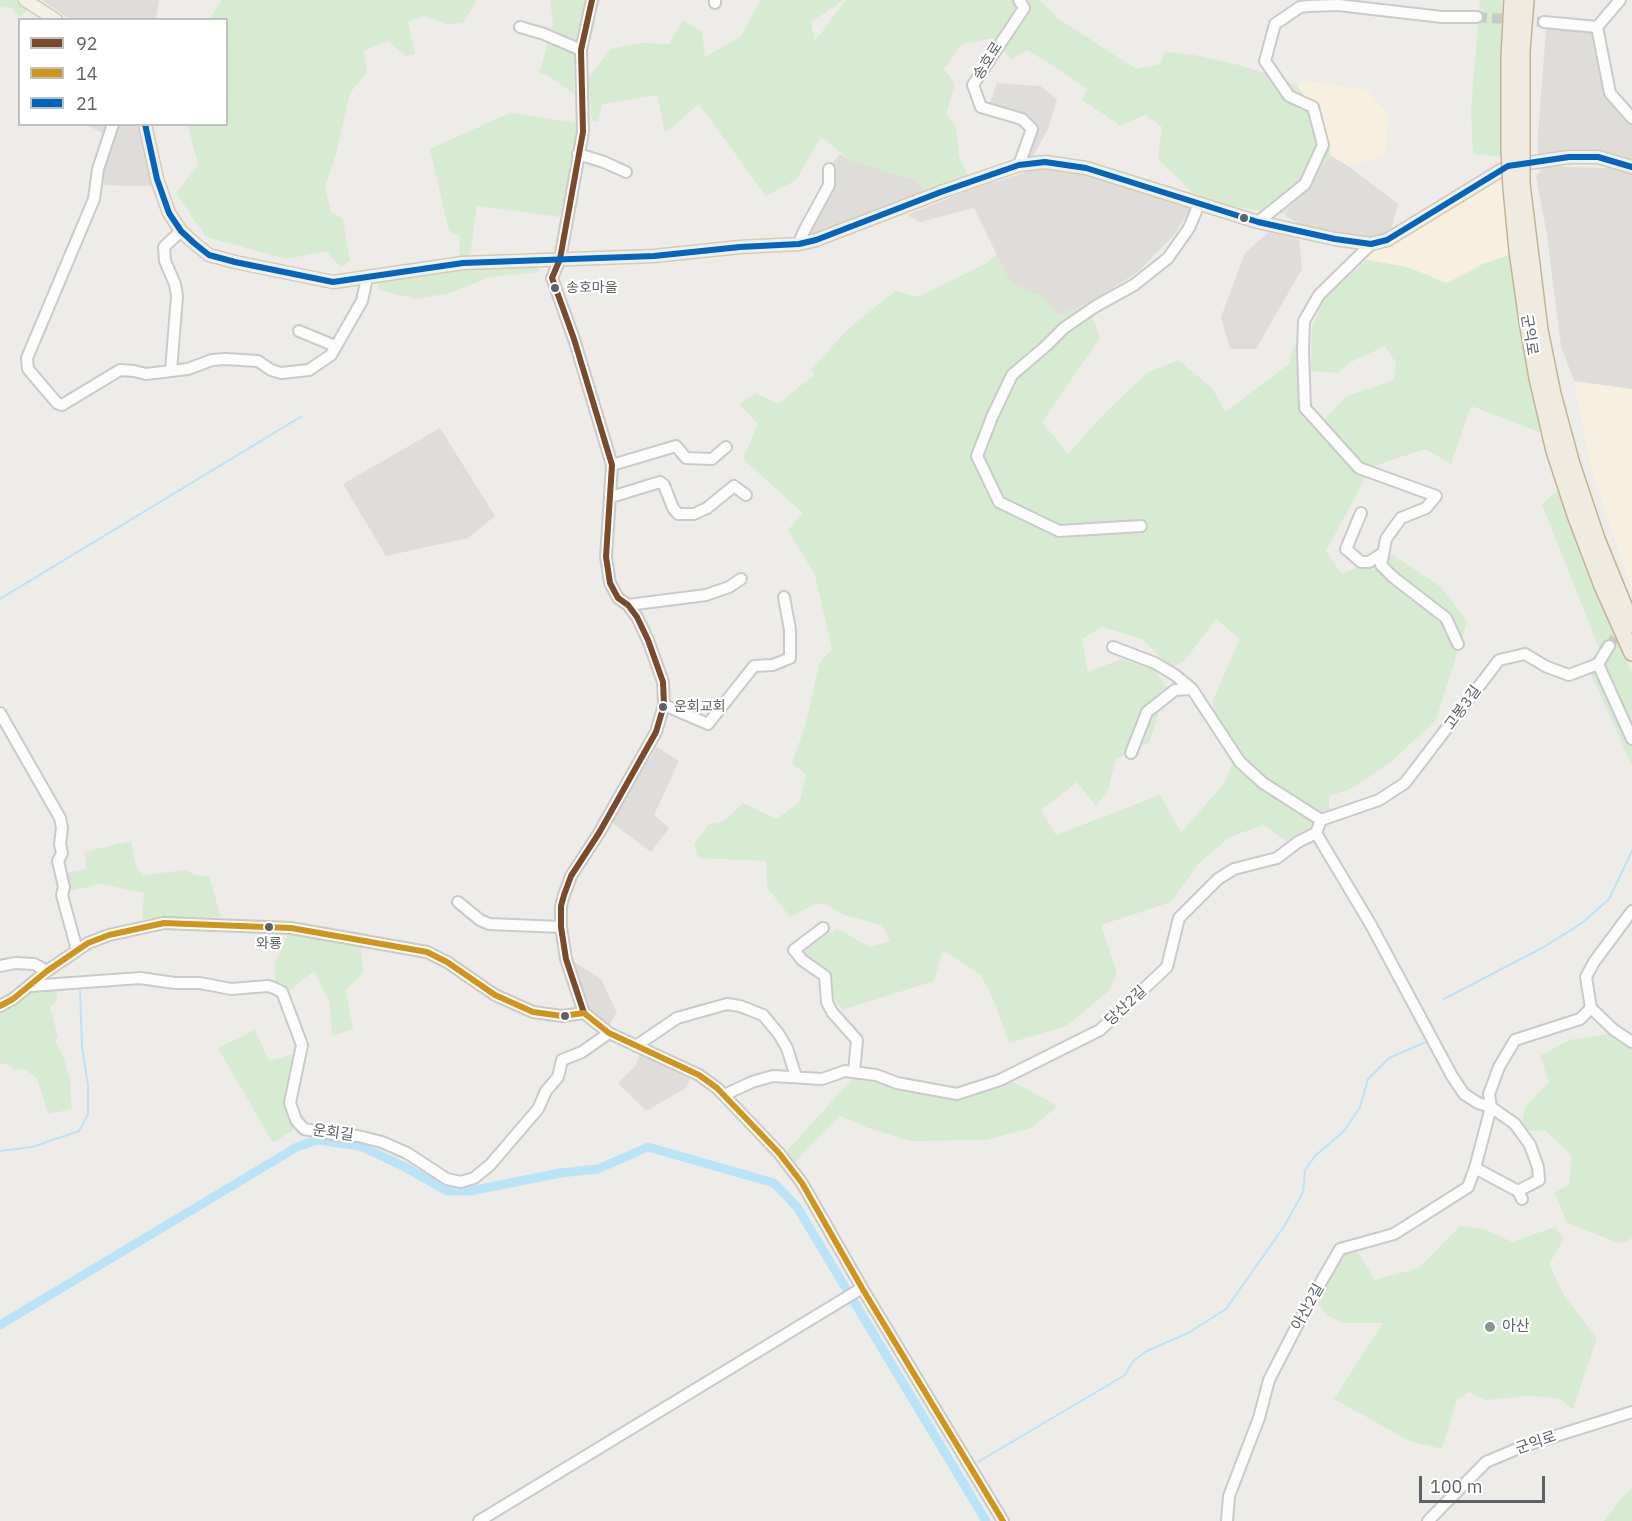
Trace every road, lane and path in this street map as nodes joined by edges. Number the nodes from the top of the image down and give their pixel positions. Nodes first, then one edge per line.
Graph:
1 (26, 0) edge
2 (592, 0) edge
3 (1020, 0) edge
4 (1512, 0) edge
5 (1526, 0) edge
6 (1620, 0) edge
7 (1307, 3) edge
8 (1477, 16) tunnel mouth
9 (53, 18) edge
10 (1544, 22) tunnel mouth
11 (520, 27) dead end
12 (1597, 27) junction
13 (581, 50) junction
14 (1632, 118) edge
15 (112, 126) edge
16 (145, 126) edge
17 (1515, 147) junction
18 (578, 154) junction
19 (1019, 165) junction
20 (1632, 167) edge
21 (829, 169) dead end
22 (626, 172) dead end
23 (1517, 186) junction
24 (1199, 204) junction
25 (1258, 222) junction
26 (181, 231) junction
27 (799, 244) junction
28 (1371, 244) junction
29 (560, 260) junction
30 (367, 278) junction
31 (299, 331) dead end
32 (336, 346) junction
33 (171, 371) junction
34 (726, 447) dead end
35 (612, 465) junction
36 (746, 495) dead end
37 (611, 497) junction
38 (1361, 513) dead end
39 (1141, 526) dead end
40 (1383, 552) junction
41 (741, 579) dead end
42 (784, 597) dead end
43 (628, 605) junction
44 (1632, 625) edge
45 (1458, 644) dead end
46 (1609, 646) tunnel mouth
47 (1113, 647) dead end
48 (1632, 653) edge
49 (1598, 664) junction
50 (1192, 689) junction
51 (664, 705) junction
52 (0, 713) edge
53 (1632, 740) edge
54 (1131, 753) dead end
55 (1321, 820) junction
56 (1316, 832) junction
57 (458, 902) dead end
58 (1632, 910) edge
59 (561, 927) junction
60 (823, 928) dead end
61 (77, 950) junction
62 (0, 966) edge
63 (47, 971) junction
64 (30, 986) junction
65 (0, 1006) edge
66 (1591, 1008) junction
67 (584, 1013) junction
68 (609, 1034) junction
69 (1632, 1042) edge
70 (636, 1046) junction
71 (854, 1072) junction
72 (796, 1077) junction
73 (724, 1095) junction
74 (1491, 1107) junction
75 (1475, 1168) junction
76 (859, 1289) junction
77 (1632, 1412) edge
78 (479, 1521) edge
79 (1003, 1521) edge
80 (1227, 1521) edge
81 (1428, 1521) edge

1 - 9 main road
2 - 13 street
3 - 19 street, 송호로
4 - 17 highway, 군익로
5 - 17 highway, 군익로
6 - 12 street
7 - 8 street
7 - 25 street
10 - 12 street
11 - 13 street
12 - 14 street
13 - 18 street
15 - 33 street
16 - 26 main road
17 - 23 highway, 군익로, bridge
18 - 22 street
18 - 29 street
19 - 24 main road
19 - 27 main road
20 - 28 main road
21 - 27 street
23 - 44 highway, 군익로
23 - 48 highway, 군익로
24 - 25 main road
24 - 39 street
25 - 28 main road
26 - 30 main road
26 - 33 street
27 - 29 main road
28 - 40 street
29 - 30 main road
29 - 35 street
30 - 32 street
31 - 32 street
32 - 33 street
34 - 35 street
35 - 37 street
36 - 37 street
37 - 43 street
38 - 40 street
40 - 45 street
41 - 43 street
42 - 51 street
43 - 51 street
46 - 49 street
47 - 50 street
49 - 53 street
49 - 55 street, 고봉3길
50 - 54 street
50 - 55 street
51 - 59 street
52 - 61 street
55 - 56 street
56 - 71 street, 당산2길
56 - 74 street
57 - 59 street
58 - 66 street
59 - 67 street
60 - 71 street
61 - 63 street
61 - 67 street
62 - 63 street
63 - 64 street
64 - 65 street
64 - 68 street, 운회길
66 - 69 street
66 - 74 street, 아산2길
67 - 68 street
68 - 70 street
70 - 72 street
70 - 73 street
71 - 72 street, 당산2길
72 - 73 street, 당산2길
73 - 76 street
74 - 75 street, 아산2길
74 - 75 street
75 - 80 street, 아산2길
76 - 78 street
76 - 79 street
77 - 81 street, 군익로

